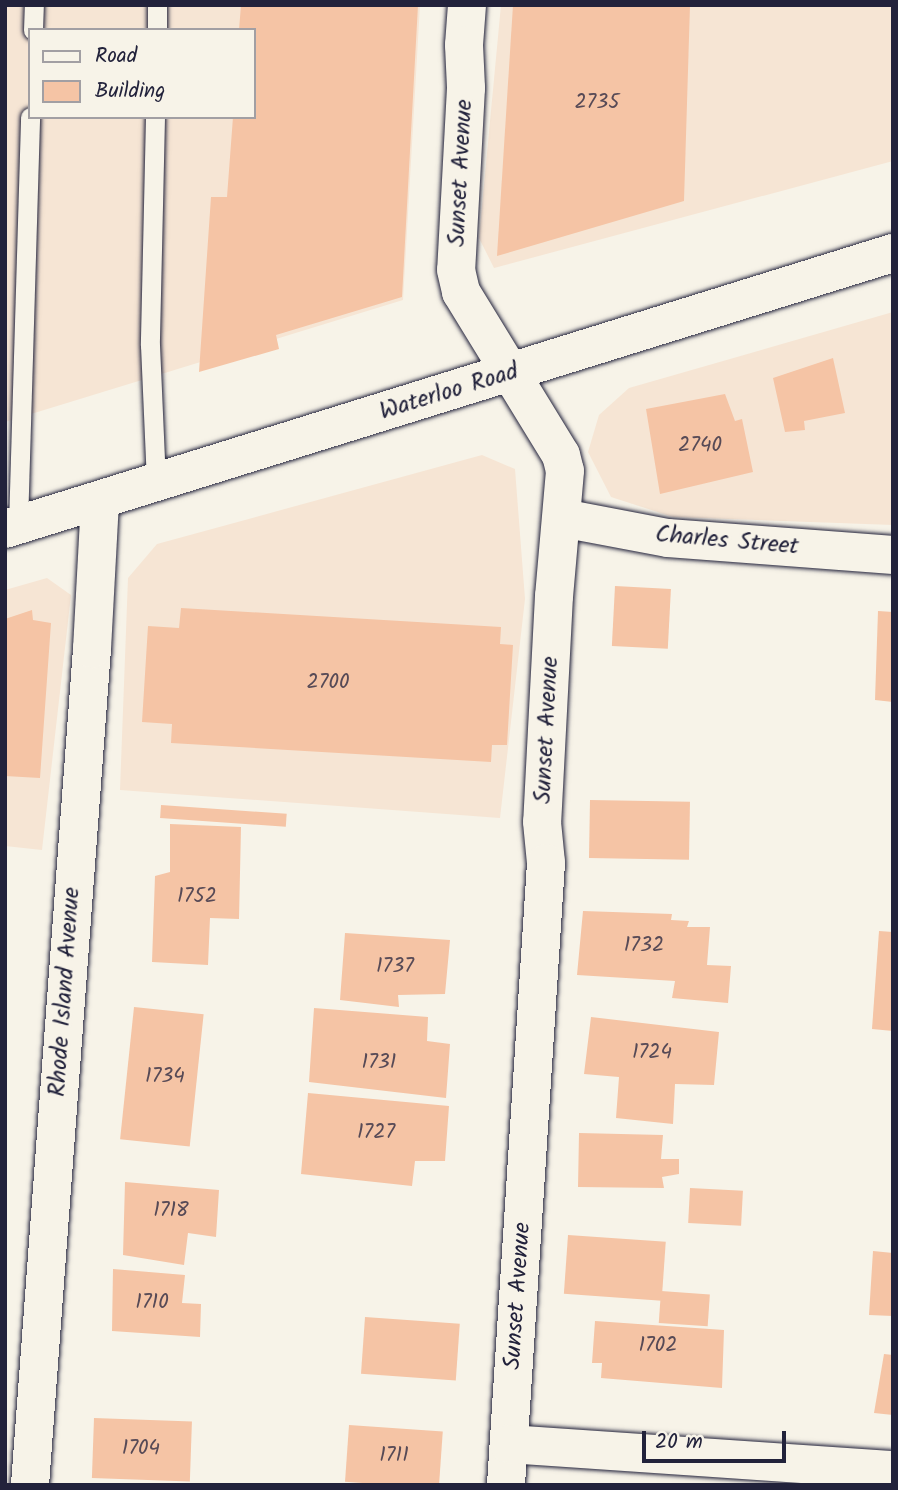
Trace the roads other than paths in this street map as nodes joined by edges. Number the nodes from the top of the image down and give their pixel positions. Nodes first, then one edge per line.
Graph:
1 (34, 5) edge
2 (157, 5) edge
3 (467, 5) edge
4 (33, 28) edge
5 (157, 28) edge
6 (30, 119) edge
7 (155, 119) edge
8 (893, 253) edge
9 (14, 352) edge
10 (509, 373) junction
11 (156, 484) junction
12 (100, 500) junction
13 (562, 519) junction
14 (12, 527) edge
15 (893, 555) edge
16 (509, 1444) junction
17 (893, 1470) edge
18 (30, 1485) edge
19 (506, 1485) edge

1 - 4 lane
2 - 5 lane
3 - 10 street, Sunset Avenue
6 - 9 lane
7 - 11 lane
8 - 10 street, Waterloo Road
9 - 14 lane
10 - 11 street, Waterloo Road
10 - 13 street, Sunset Avenue
11 - 12 street, Waterloo Road
12 - 14 street, Waterloo Road
12 - 18 street, Rhode Island Avenue
13 - 15 street, Charles Street
13 - 16 street, Sunset Avenue
16 - 17 street
16 - 19 street, Sunset Avenue

